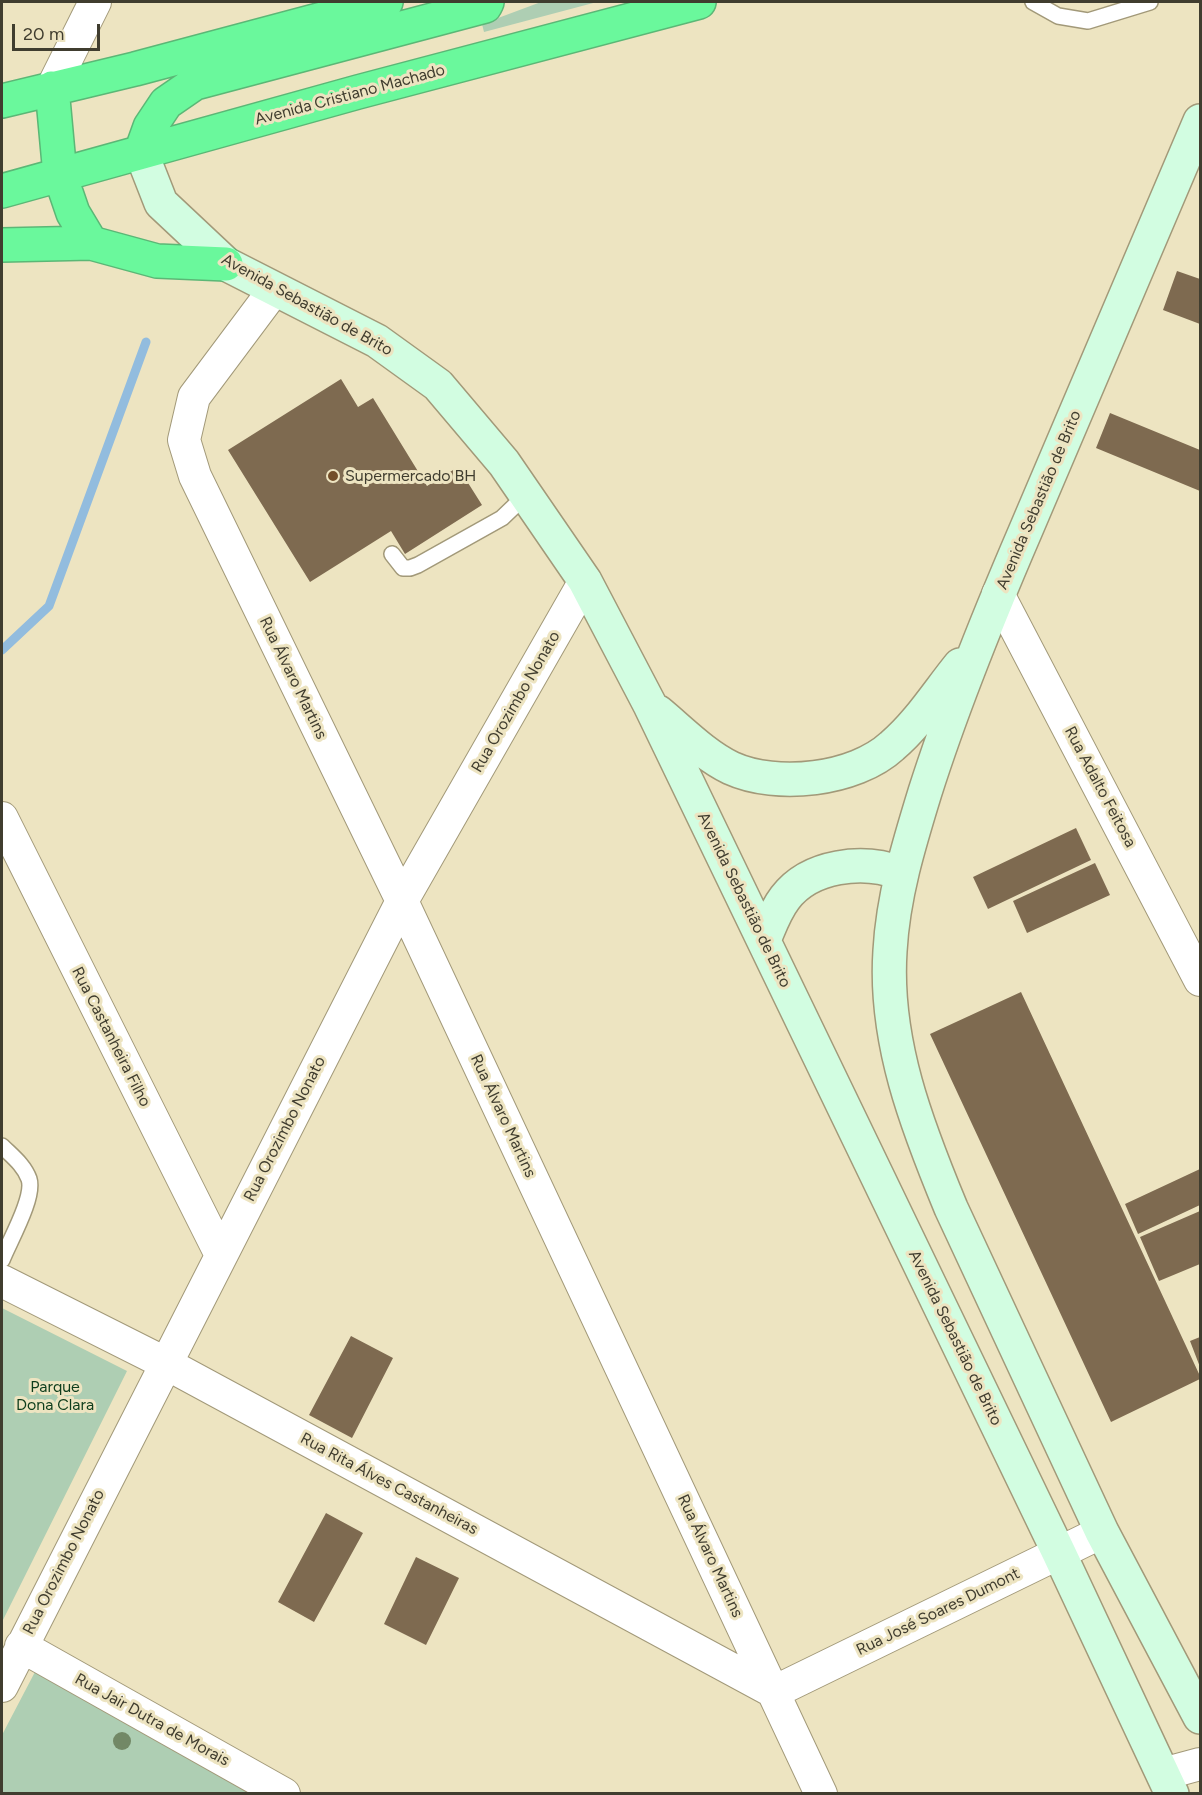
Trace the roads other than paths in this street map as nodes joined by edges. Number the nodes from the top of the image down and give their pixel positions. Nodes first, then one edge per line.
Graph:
1 (95, 2) edge
2 (386, 2) edge
3 (488, 2) edge
4 (699, 2) edge
5 (1033, 2) edge
6 (1150, 2) edge
7 (52, 88) junction
8 (2, 101) edge
9 (1200, 122) edge
10 (141, 152) junction
11 (60, 175) junction
12 (2, 191) edge
13 (91, 243) junction
14 (2, 245) edge
15 (226, 264) junction
16 (274, 290) junction
17 (526, 495) junction
18 (392, 554) dead end
19 (585, 581) junction
20 (998, 594) junction
21 (979, 640) junction
22 (650, 705) junction
23 (2, 818) edge
24 (900, 873) junction
25 (402, 901) junction
26 (764, 940) junction
27 (1198, 966) edge
28 (2, 1146) edge
29 (221, 1255) junction
30 (2, 1260) edge
31 (2, 1281) edge
32 (165, 1363) junction
33 (1102, 1532) junction
34 (1059, 1553) junction
35 (21, 1646) junction
36 (2, 1686) edge
37 (774, 1692) junction
38 (1200, 1717) edge
39 (1200, 1764) edge
40 (1167, 1784) edge
41 (284, 1794) edge
42 (821, 1794) edge

1 - 7 street
2 - 7 highway
3 - 10 highway
4 - 10 highway, Avenida Cristiano Machado
5 - 6 lane
7 - 8 highway
7 - 11 highway
9 - 20 street, Avenida Sebastião de Brito
10 - 11 highway, Avenida Cristiano Machado
10 - 15 street, Avenida Sebastião de Brito
11 - 12 highway, Avenida Cristiano Machado
11 - 13 highway
13 - 14 highway
13 - 15 highway
15 - 16 street, Avenida Sebastião de Brito
16 - 17 street, Avenida Sebastião de Brito
16 - 25 street, Rua Álvaro Martins
17 - 18 lane
17 - 19 street, Avenida Sebastião de Brito
19 - 22 street, Avenida Sebastião de Brito
19 - 25 street, Rua Orozimbo Nonato
20 - 21 street, Avenida Sebastião de Brito
20 - 27 street, Rua Adalto Feitosa
21 - 22 street
21 - 24 street, Avenida Sebastião de Brito
22 - 26 street, Avenida Sebastião de Brito
23 - 29 street, Rua Castanheira Filho
24 - 26 street
24 - 33 street, Avenida Sebastião de Brito
25 - 29 street, Rua Orozimbo Nonato
25 - 37 street, Rua Álvaro Martins
26 - 34 street, Avenida Sebastião de Brito
28 - 30 lane
29 - 32 street, Rua Orozimbo Nonato
31 - 32 street, Rua Rita Álves Castanheiras
32 - 35 street, Rua Orozimbo Nonato
32 - 37 street, Rua Rita Álves Castanheiras
33 - 34 street, Rua José Soares Dumont
33 - 38 street, Avenida Sebastião de Brito
34 - 37 street, Rua José Soares Dumont
34 - 40 street, Avenida Sebastião de Brito
35 - 36 street, Rua Orozimbo Nonato
35 - 41 street, Rua Jair Dutra de Morais
37 - 42 street, Rua Álvaro Martins
39 - 40 street

